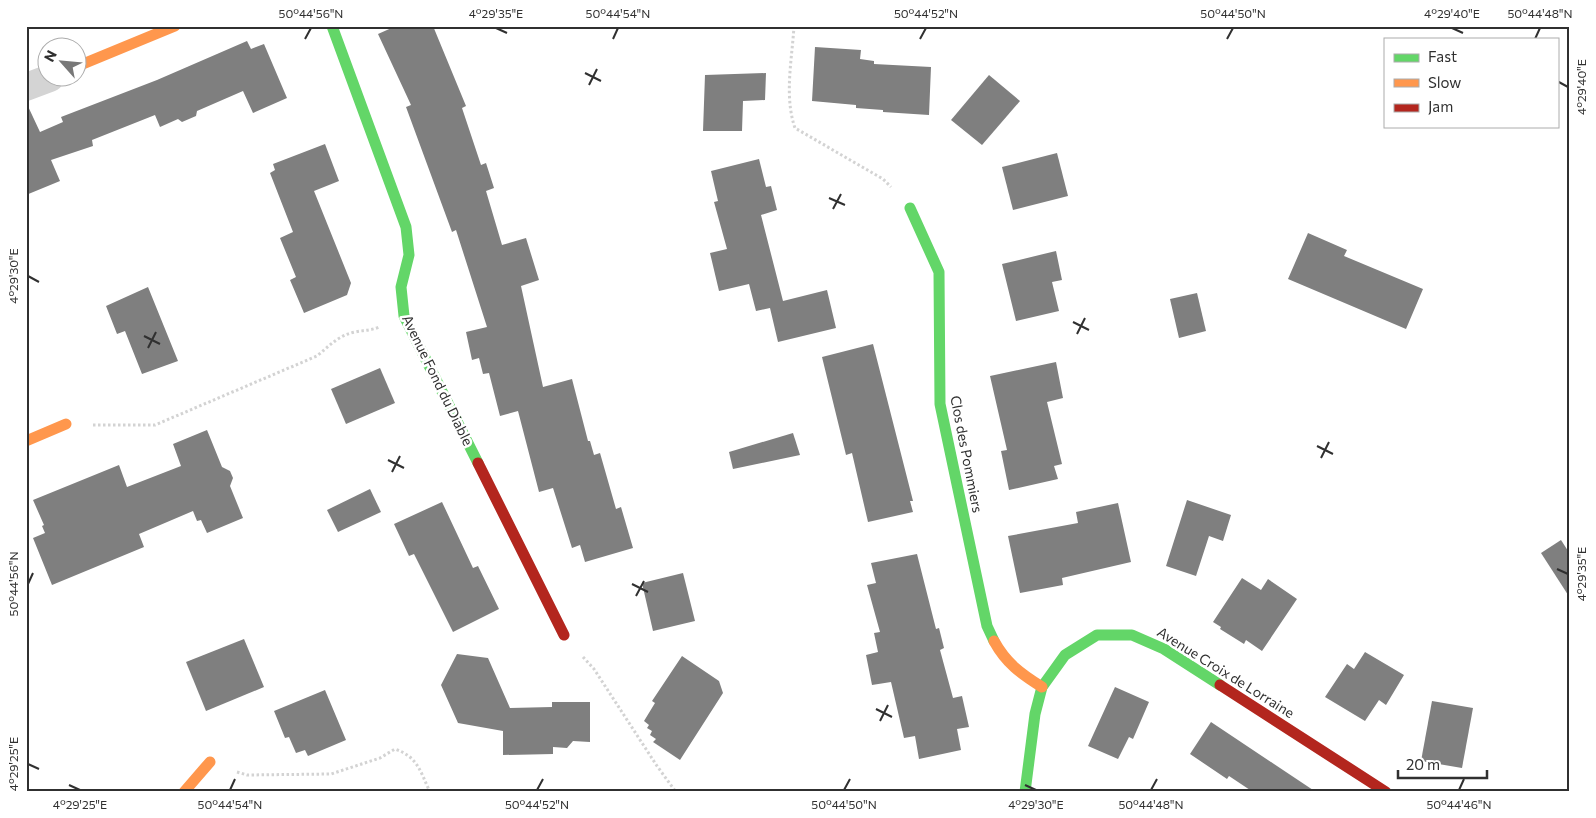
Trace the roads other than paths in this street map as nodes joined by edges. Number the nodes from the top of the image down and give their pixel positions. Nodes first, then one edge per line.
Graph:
1 (175, 26) edge
2 (332, 26) edge
3 (88, 62) edge
4 (38, 82) edge
5 (26, 87) edge
6 (910, 208) road end
7 (66, 424) road end
8 (26, 441) edge
9 (564, 636) road end
10 (1042, 688) junction
11 (210, 762) road end
12 (184, 792) edge
13 (1025, 792) edge
14 (1386, 792) edge

1 - 3 street
2 - 9 street, Avenue Fond du Diable
4 - 5 street
6 - 10 street, Clos des Pommiers
7 - 8 street
10 - 13 street, Avenue Croix de Lorraine
10 - 14 street, Avenue Croix de Lorraine
11 - 12 street

